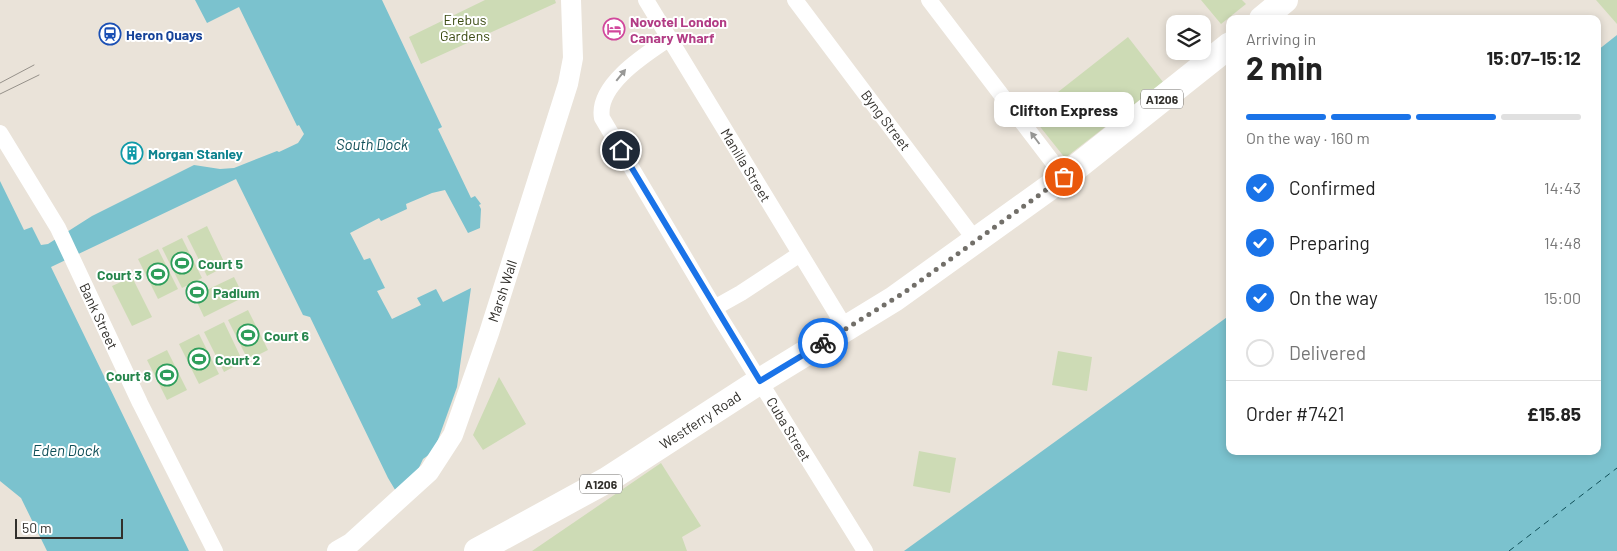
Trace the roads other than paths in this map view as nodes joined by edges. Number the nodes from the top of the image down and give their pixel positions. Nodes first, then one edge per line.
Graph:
1 (571, 0) edge
2 (646, 0) edge
3 (795, 0) edge
4 (929, 0) edge
5 (1285, 0) edge
6 (1267, 15) edge
7 (670, 38) junction
8 (1226, 53) edge
9 (0, 134) edge
10 (1064, 177) junction
11 (976, 241) junction
12 (800, 254) junction
13 (716, 307) junction
14 (846, 329) junction
15 (760, 381) junction
16 (190, 502) junction
17 (345, 548) edge
18 (205, 551) edge
19 (215, 551) edge
20 (226, 551) edge
21 (476, 551) edge
22 (865, 551) edge

1 - 17 street, Marsh Wall
2 - 7 street, Manilla Street
3 - 11 street, Byng Street
10 -> 4 street
5 - 6 main road
7 - 12 street, Manilla Street
13 -> 7 street, Cuba Street
8 - 10 main road, Westferry Road / A1206
9 - 16 street, Bank Street
10 - 11 main road, Westferry Road / A1206
11 - 14 main road, Westferry Road / A1206
12 - 13 street
12 - 14 street, Manilla Street
13 - 15 street, Cuba Street
14 - 15 main road, Westferry Road / A1206
15 - 21 main road, Westferry Road / A1206
15 - 22 street, Cuba Street
16 - 18 street, Bank Street
16 - 19 street, Bank Street
16 - 20 street, Bank Street

